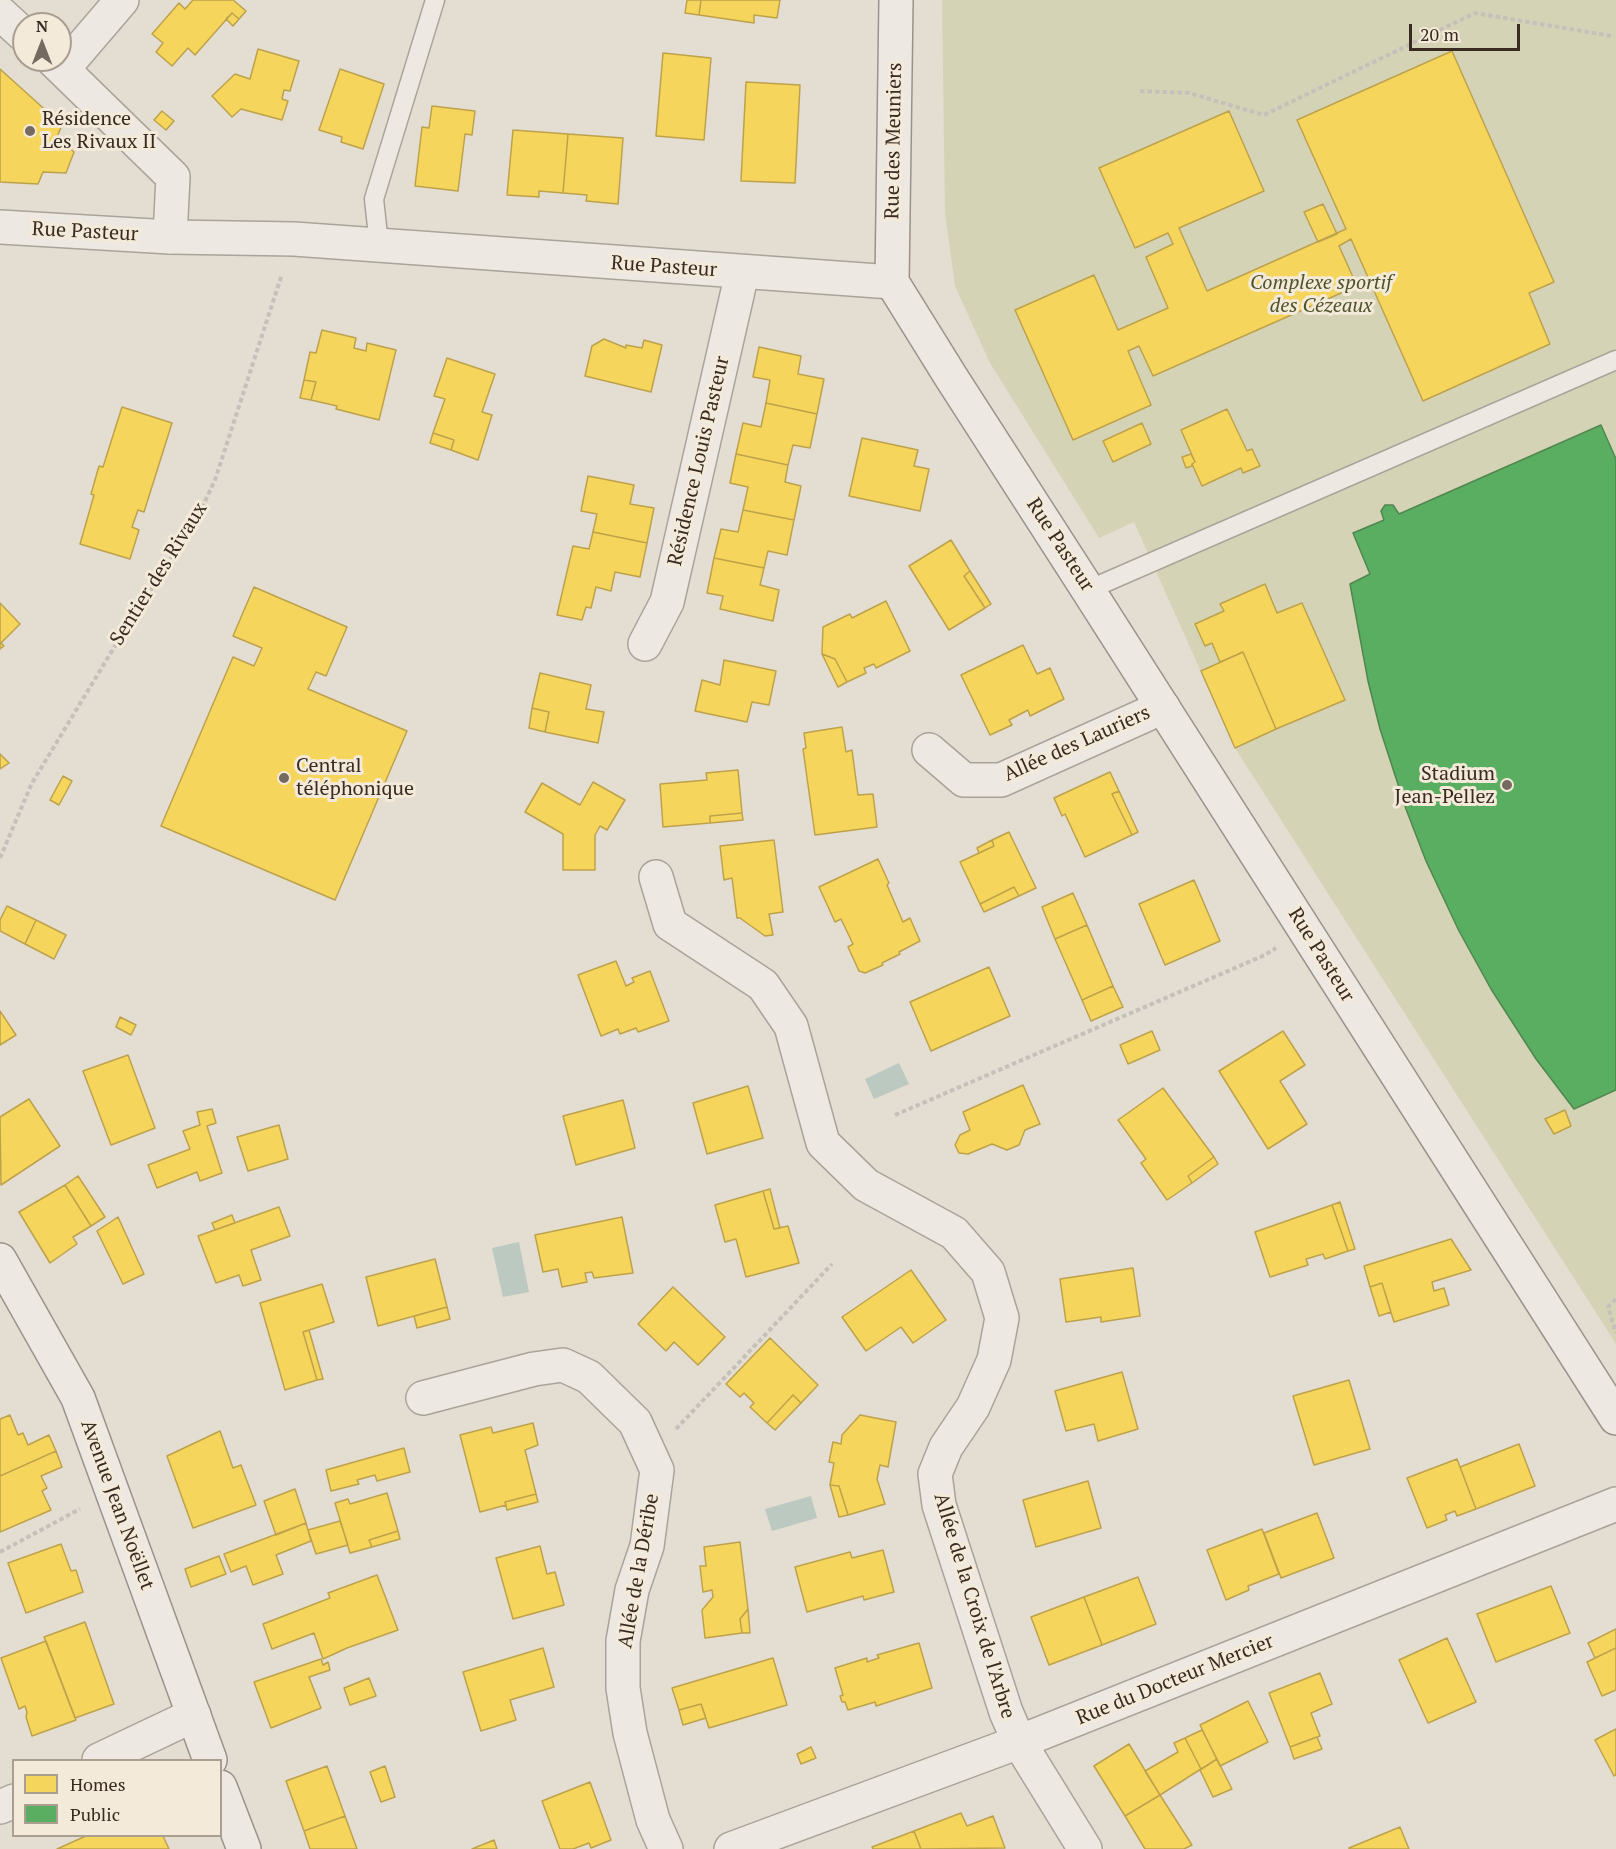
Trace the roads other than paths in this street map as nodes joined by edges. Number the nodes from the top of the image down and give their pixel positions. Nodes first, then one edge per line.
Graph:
1 (122, 0) edge
2 (435, 0) edge
3 (896, 0) edge
4 (0, 13) edge
5 (12, 24) edge
6 (72, 51) edge
7 (65, 72) edge
8 (0, 227) edge
9 (170, 237) junction
10 (379, 245) junction
11 (742, 273) junction
12 (892, 282) junction
13 (1616, 360) edge
14 (1089, 590) junction
15 (645, 645) dead end
16 (1163, 707) junction
17 (929, 750) dead end
18 (656, 877) dead end
19 (0, 1260) edge
20 (423, 1398) dead end
21 (1616, 1418) edge
22 (1616, 1504) edge
23 (194, 1715) junction
24 (1019, 1742) junction
25 (103, 1759) edge
26 (209, 1759) edge
27 (222, 1792) edge
28 (244, 1849) edge
29 (666, 1849) edge
30 (731, 1849) edge
31 (1085, 1849) edge

1 - 6 street
2 - 10 lane
3 - 12 street, Rue des Meuniers
4 - 5 street
7 - 9 street
8 - 9 street, Rue Pasteur
9 - 10 street, Rue Pasteur
10 - 11 street, Rue Pasteur
11 - 12 street, Rue Pasteur
11 - 15 street, Résidence Louis Pasteur
12 - 14 street, Rue Pasteur
13 - 14 lane
14 - 16 street, Rue Pasteur
16 - 17 street, Allée des Lauriers
16 - 21 street, Rue Pasteur
18 - 24 street, Allée de la Croix de l'Arbre
19 - 23 street, Avenue Jean Noëllet
20 - 29 street, Allée de la Déribe
22 - 24 street, Rue du Docteur Mercier
23 - 25 street
23 - 26 street, Avenue Jean Noëllet
24 - 30 street, Rue du Docteur Mercier
24 - 31 street, Allée de la Croix de l'Arbre
27 - 28 street

